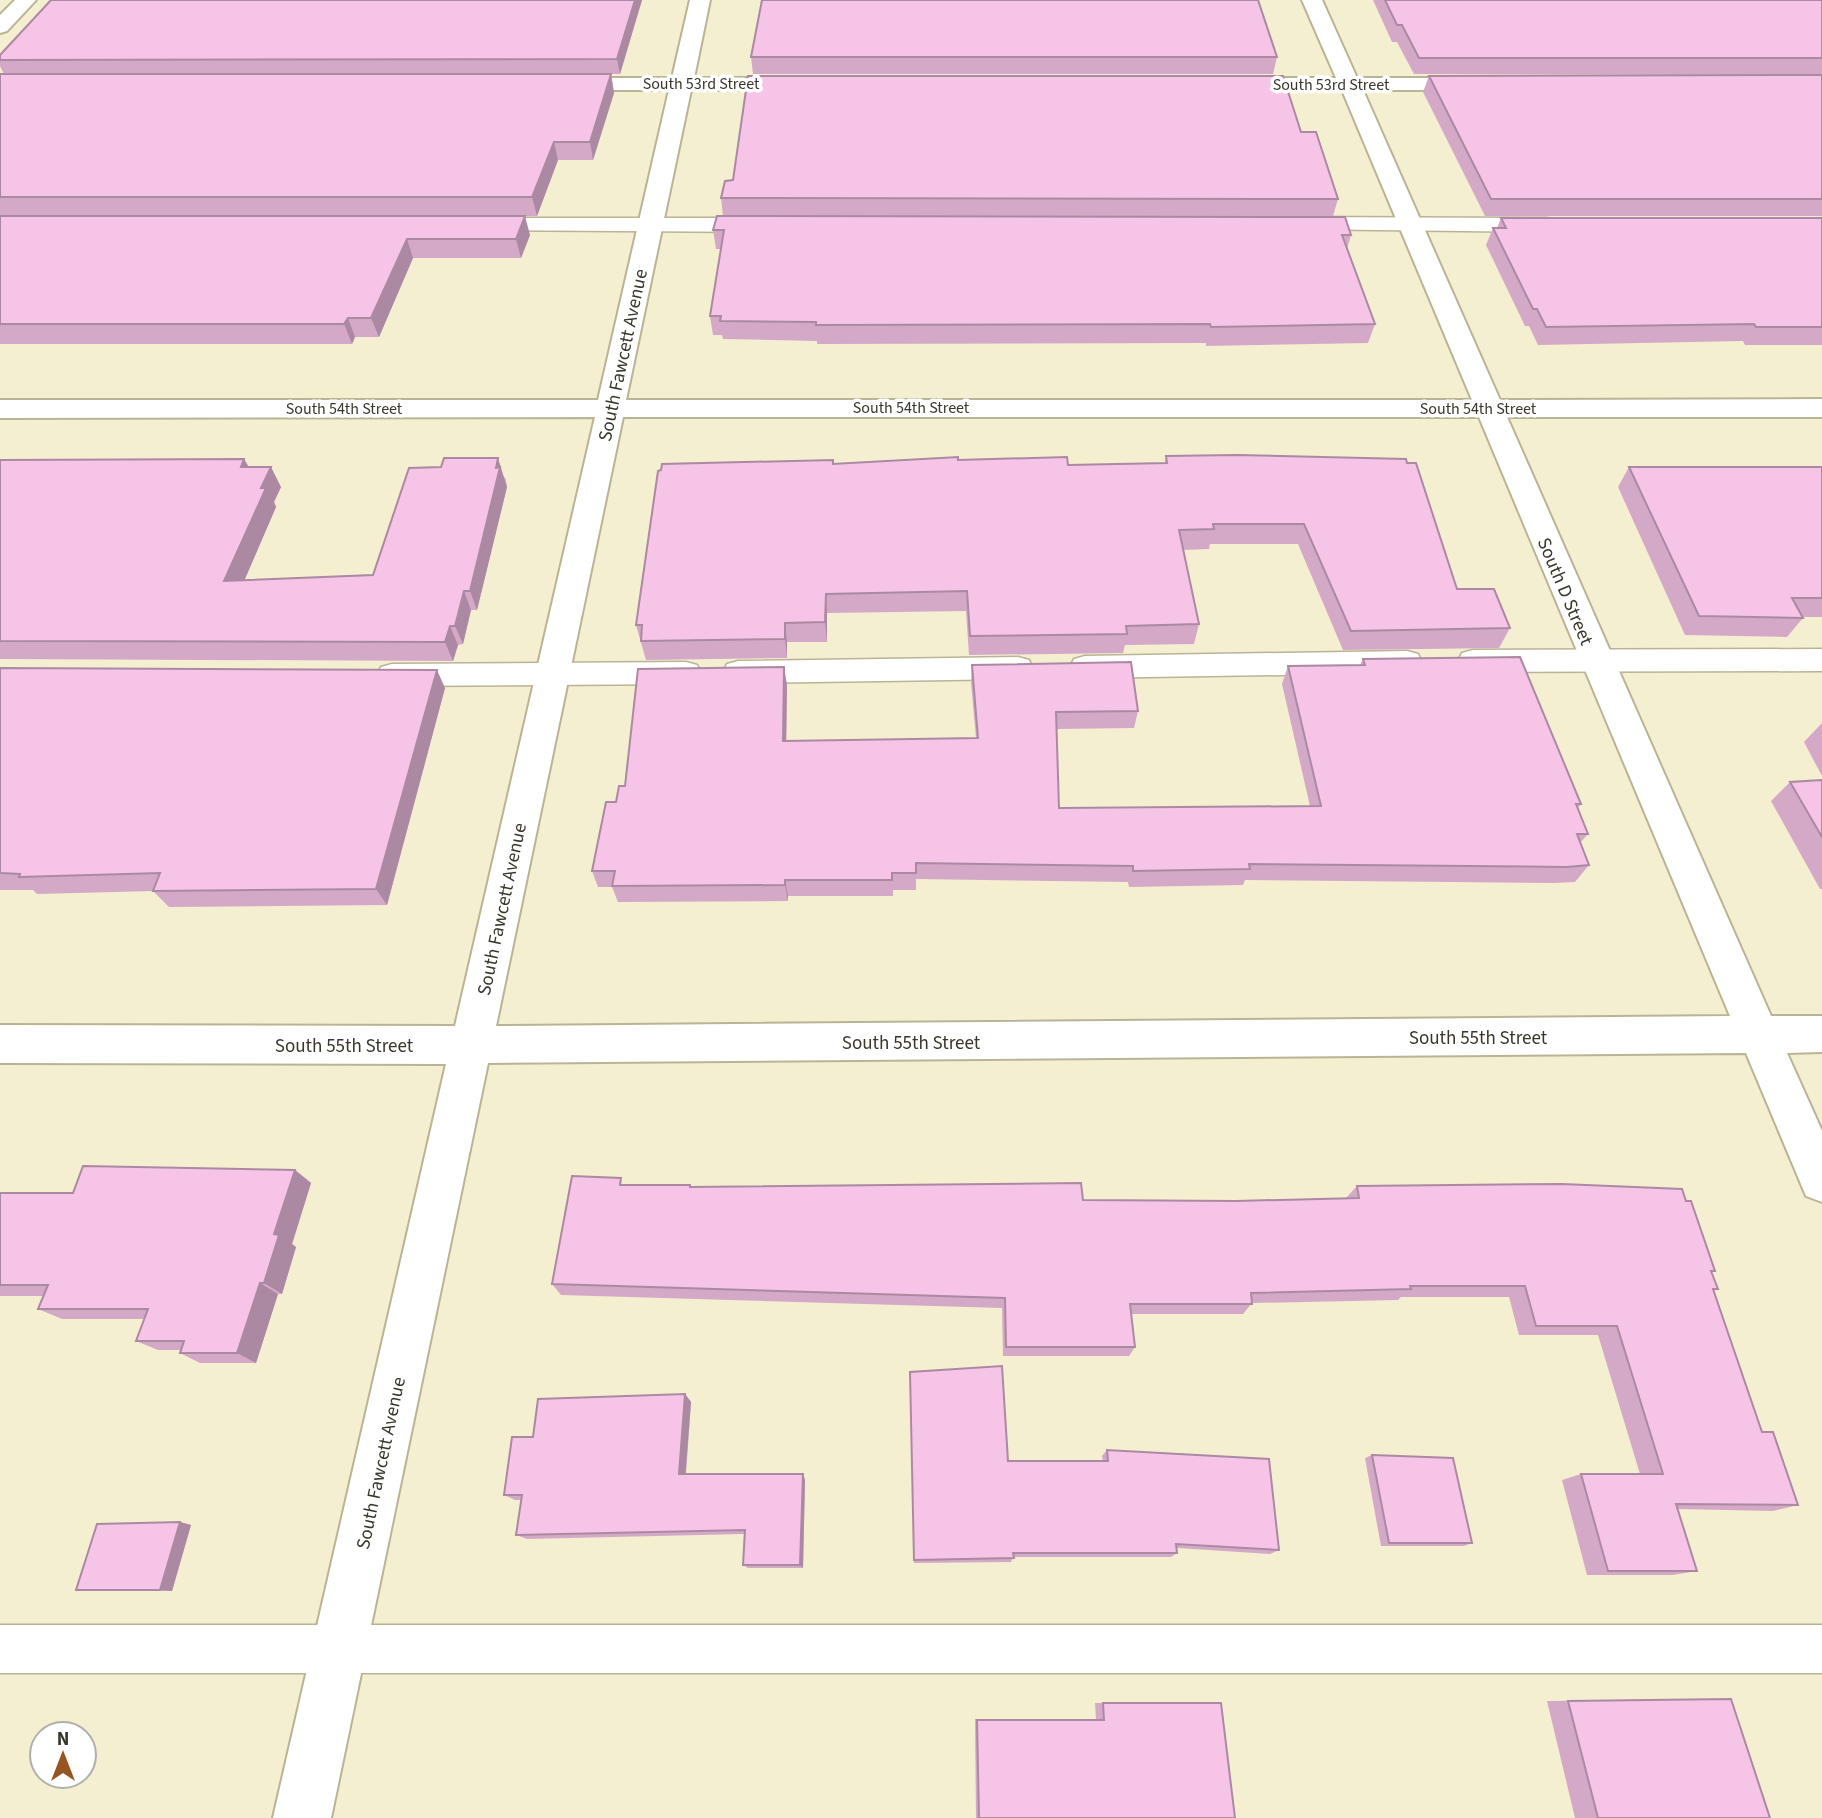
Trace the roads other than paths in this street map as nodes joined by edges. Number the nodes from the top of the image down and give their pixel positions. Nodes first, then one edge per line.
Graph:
1 (26, 0) edge
2 (700, 0) edge
3 (1312, 0) edge
4 (0, 27) edge
5 (542, 83) edge
6 (682, 83) junction
7 (821, 83) edge
8 (1210, 84) edge
9 (1349, 84) junction
10 (1502, 84) edge
11 (1274, 224) edge
12 (1412, 224) junction
13 (457, 225) edge
14 (789, 225) edge
15 (1562, 225) edge
16 (651, 226) junction
17 (611, 407) junction
18 (1488, 408) junction
19 (1822, 408) edge
20 (0, 409) edge
21 (1596, 660) junction
22 (1822, 660) edge
23 (359, 674) edge
24 (552, 675) junction
25 (1760, 1034) junction
26 (1822, 1034) edge
27 (0, 1044) edge
28 (471, 1045) junction
29 (1822, 1181) edge
30 (0, 1649) edge
31 (1822, 1650) edge
32 (339, 1651) junction
33 (302, 1818) edge

1 - 4 street
2 - 6 street, South Fawcett Avenue
3 - 9 street, South D Street
5 - 6 street, South 53rd Street
6 - 7 street, South 53rd Street
6 - 16 street, South Fawcett Avenue
8 - 9 street, South 53rd Street
9 - 10 street, South 53rd Street
9 - 12 street, South D Street
11 - 12 lane
12 - 15 lane
12 - 18 street, South D Street
13 - 16 lane
14 - 16 lane
16 - 17 street, South Fawcett Avenue
17 - 18 street, South 54th Street
17 - 20 street, South 54th Street
17 - 24 street, South Fawcett Avenue
18 - 19 street, South 54th Street
18 - 21 street, South D Street
21 - 22 lane
21 - 24 lane
21 - 25 street, South D Street
23 - 24 lane
24 - 28 street, South Fawcett Avenue
25 - 26 street, South 55th Street
25 - 28 street, South 55th Street
25 - 29 street, South D Street
27 - 28 street, South 55th Street
28 - 32 street, South Fawcett Avenue
30 - 32 lane
31 - 32 lane
32 - 33 street, South Fawcett Avenue

